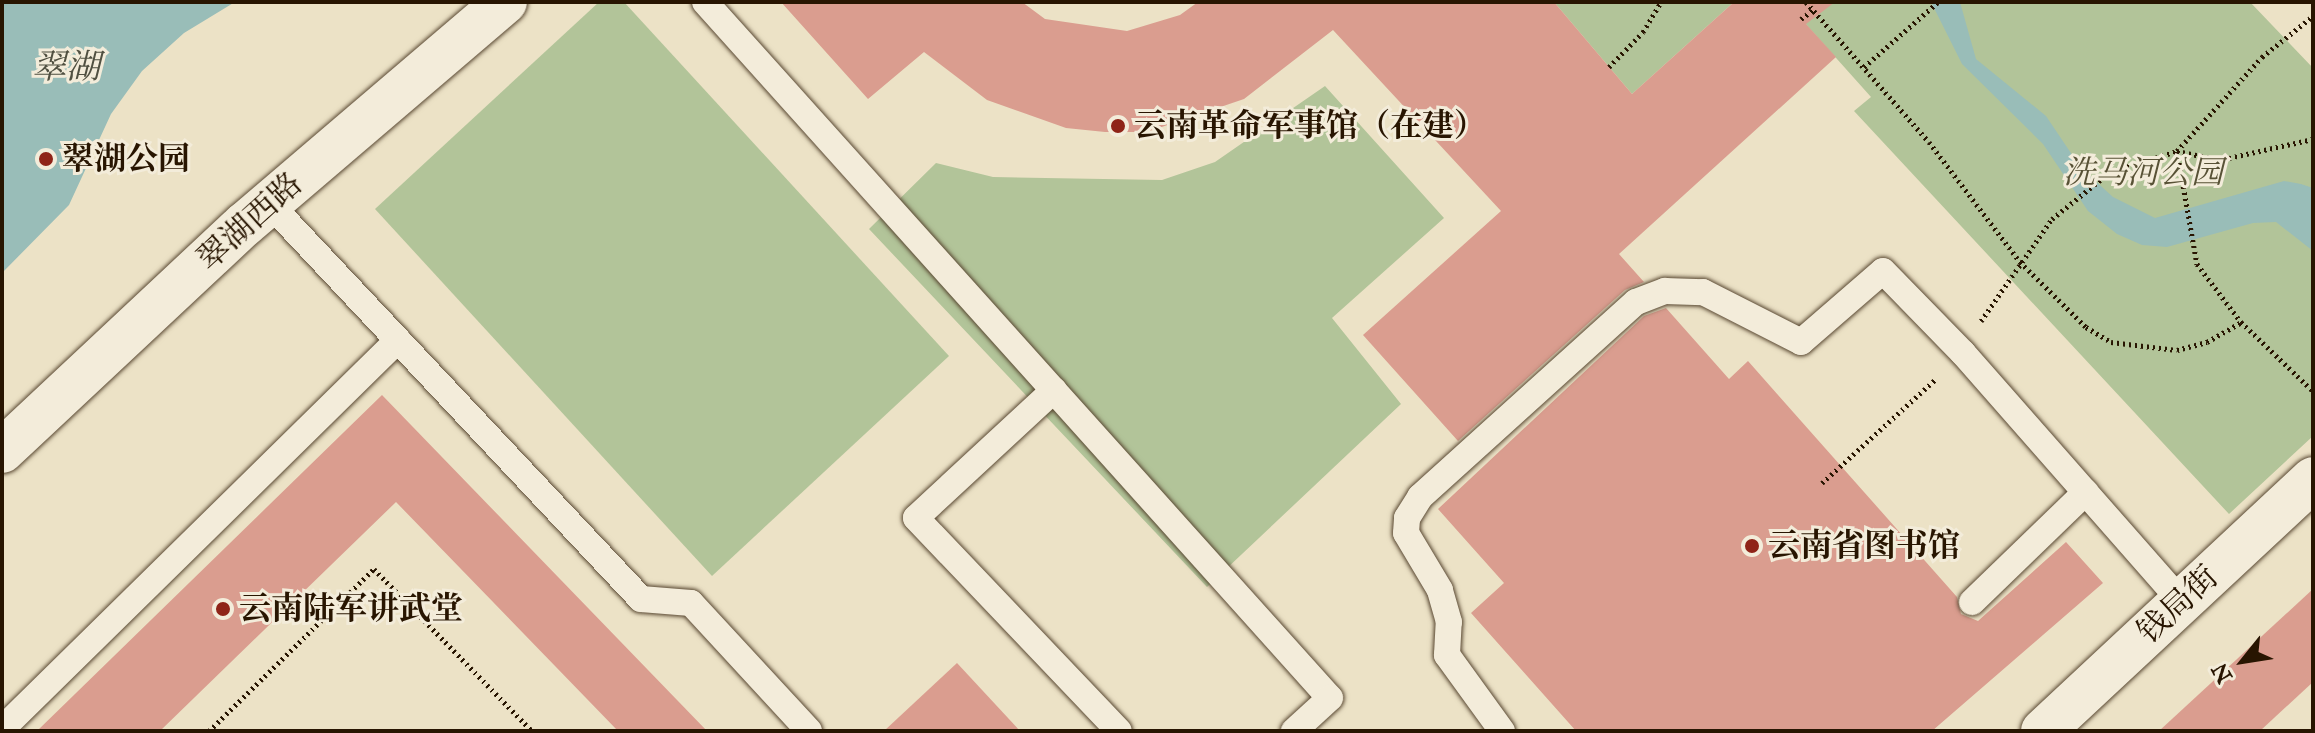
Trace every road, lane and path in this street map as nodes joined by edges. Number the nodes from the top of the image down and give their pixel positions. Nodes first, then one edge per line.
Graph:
1 (505, 2) edge
2 (1661, 2) edge
3 (1806, 2) edge
4 (1938, 2) edge
5 (708, 3) edge
6 (1813, 10) junction
7 (2313, 16) edge
8 (1801, 19) dead end
9 (1609, 67) dead end
10 (1864, 67) junction
11 (2313, 139) edge
12 (2177, 151) junction
13 (269, 203) junction
14 (2020, 262) junction
15 (2241, 322) junction
16 (398, 340) junction
17 (1963, 353) junction
18 (1054, 390) junction
19 (2313, 391) edge
20 (1915, 399) dead end
21 (2, 451) edge
22 (2313, 479) edge
23 (1822, 483) dead end
24 (2086, 492) junction
25 (1972, 602) dead end
26 (2182, 602) junction
27 (2, 729) edge
28 (209, 731) edge
29 (532, 731) edge
30 (809, 731) edge
31 (1119, 731) edge
32 (1294, 731) edge
33 (1502, 731) edge
34 (2043, 731) edge

1 - 13 street, 翠湖西路
2 - 9 path
3 - 6 path
4 - 10 path
5 - 18 lane
6 - 8 path
6 - 10 path
7 - 12 path
10 - 14 path
11 - 12 path
12 - 14 path
12 - 15 path
13 - 16 lane
13 - 21 street, 翠湖西路
14 - 15 path
14 - 17 path
15 - 19 path
16 - 27 lane
16 - 30 lane
17 - 24 lane
17 - 33 lane
18 - 31 lane
18 - 32 lane
20 - 23 path
22 - 26 street, 钱局街
24 - 25 lane
24 - 26 lane
26 - 34 street, 钱局街
28 - 29 path

